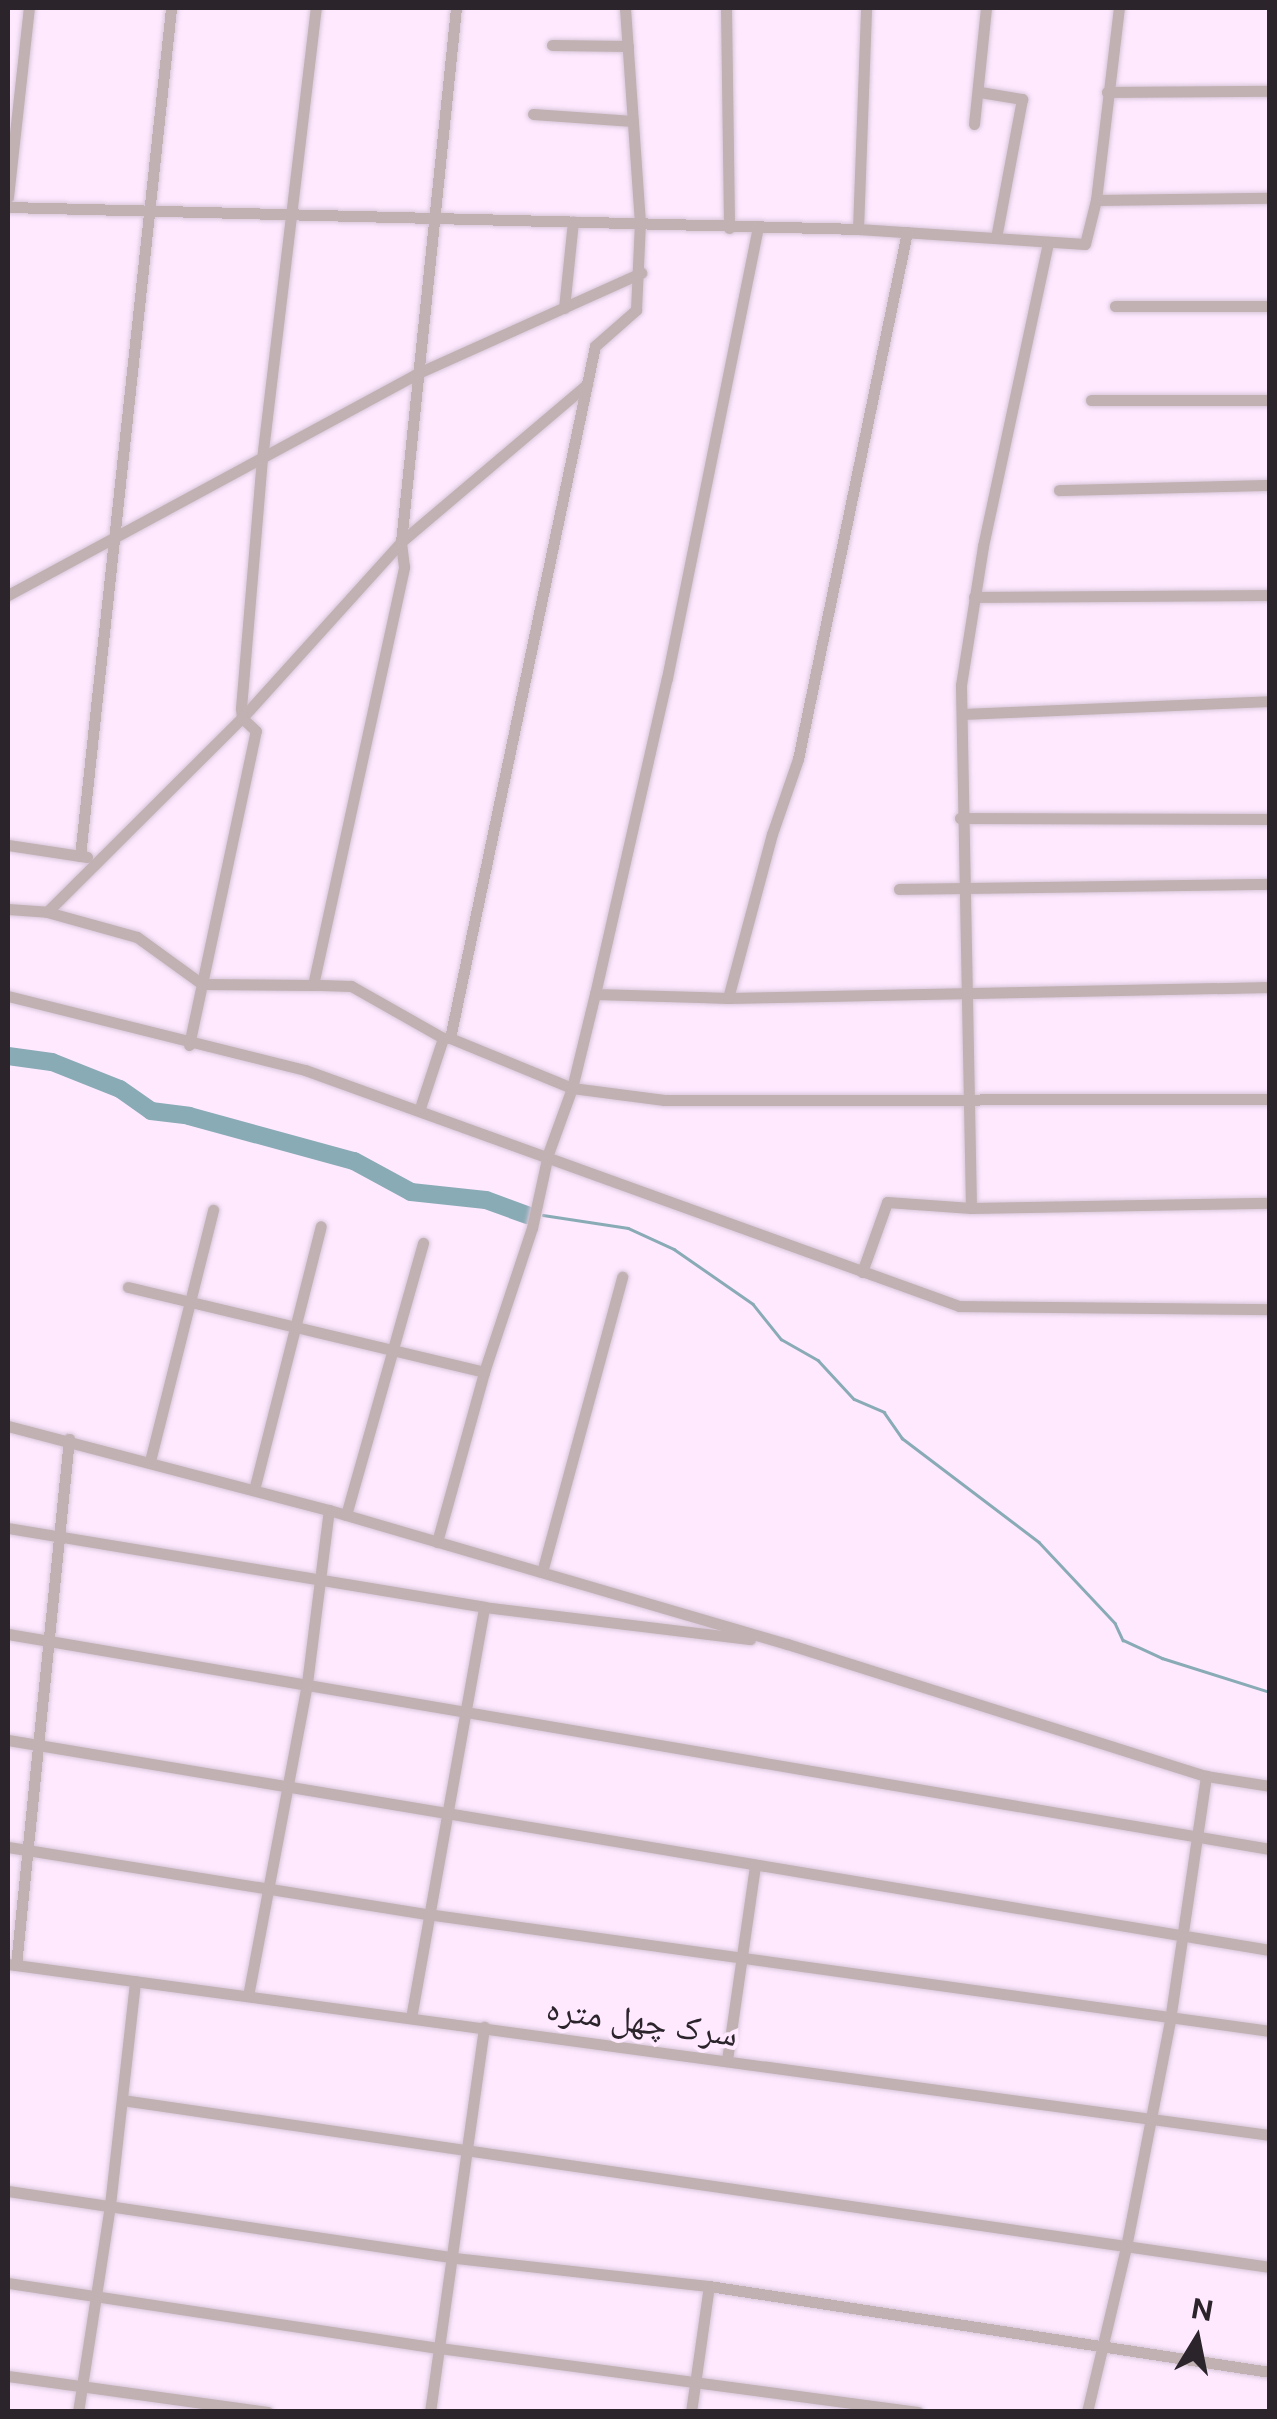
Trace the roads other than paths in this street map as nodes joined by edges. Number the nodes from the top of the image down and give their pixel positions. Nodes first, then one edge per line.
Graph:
1 (28, 8) edge
2 (171, 8) edge
3 (316, 8) edge
4 (456, 8) edge
5 (625, 8) edge
6 (726, 8) edge
7 (866, 8) edge
8 (986, 8) edge
9 (1119, 8) edge
10 (552, 46) dead end
11 (628, 46) junction
12 (1270, 91) edge
13 (980, 92) junction
14 (1106, 92) junction
15 (533, 114) dead end
16 (633, 120) junction
17 (974, 124) dead end
18 (8, 197) edge
19 (1270, 198) edge
20 (1096, 200) junction
21 (8, 207) edge
22 (147, 209) junction
23 (290, 213) junction
24 (431, 217) junction
25 (573, 221) junction
26 (640, 223) junction
27 (729, 228) junction
28 (758, 228) junction
29 (858, 229) junction
30 (907, 232) junction
31 (996, 238) junction
32 (1048, 242) junction
33 (641, 273) junction
34 (1115, 306) dead end
35 (1270, 306) edge
36 (564, 308) junction
37 (416, 374) junction
38 (588, 384) junction
39 (1090, 400) dead end
40 (1270, 400) edge
41 (262, 459) junction
42 (1270, 485) edge
43 (1059, 490) dead end
44 (112, 536) junction
45 (400, 542) junction
46 (8, 595) edge
47 (1270, 595) edge
48 (974, 596) junction
49 (1270, 701) edge
50 (962, 714) junction
51 (242, 718) junction
52 (960, 818) junction
53 (1270, 819) edge
54 (8, 845) edge
55 (80, 856) junction
56 (99, 860) junction
57 (1270, 884) edge
58 (962, 885) junction
59 (899, 889) dead end
60 (8, 909) edge
61 (47, 912) junction
62 (202, 984) junction
63 (313, 985) junction
64 (1270, 988) edge
65 (963, 993) junction
66 (595, 994) junction
67 (8, 996) edge
68 (728, 998) junction
69 (446, 1038) junction
70 (190, 1045) junction
71 (572, 1088) junction
72 (966, 1099) junction
73 (1270, 1099) edge
74 (420, 1108) junction
75 (548, 1154) junction
76 (1270, 1204) edge
77 (970, 1208) junction
78 (213, 1210) dead end
79 (320, 1226) dead end
80 (423, 1243) dead end
81 (862, 1272) junction
82 (622, 1277) dead end
83 (128, 1287) dead end
84 (192, 1302) junction
85 (1270, 1309) edge
86 (295, 1326) junction
87 (393, 1348) junction
88 (484, 1372) junction
89 (8, 1426) edge
90 (69, 1440) junction
91 (150, 1461) junction
92 (254, 1490) junction
93 (329, 1510) junction
94 (346, 1515) junction
95 (8, 1528) edge
96 (58, 1536) junction
97 (436, 1542) junction
98 (542, 1572) junction
99 (320, 1580) junction
100 (484, 1607) junction
101 (8, 1634) edge
102 (48, 1640) junction
103 (787, 1644) junction
104 (307, 1683) junction
105 (464, 1711) junction
106 (8, 1740) edge
107 (38, 1745) junction
108 (1206, 1776) junction
109 (1270, 1786) edge
110 (288, 1787) junction
111 (446, 1813) junction
112 (1198, 1834) junction
113 (8, 1846) edge
114 (1270, 1849) edge
115 (28, 1850) junction
116 (754, 1865) junction
117 (268, 1890) junction
118 (428, 1914) junction
119 (1185, 1935) junction
120 (1270, 1950) edge
121 (740, 1958) junction
122 (12, 1965) edge
123 (136, 1980) junction
124 (248, 1996) junction
125 (411, 2018) junction
126 (1170, 2020) junction
127 (484, 2027) junction
128 (1270, 2031) edge
129 (727, 2060) junction
130 (122, 2100) junction
131 (1150, 2118) junction
132 (1270, 2135) edge
133 (470, 2149) junction
134 (8, 2191) edge
135 (110, 2205) junction
136 (1126, 2247) junction
137 (454, 2258) junction
138 (1270, 2267) edge
139 (8, 2283) edge
140 (709, 2286) junction
141 (96, 2294) junction
142 (1104, 2346) junction
143 (439, 2348) junction
144 (1270, 2372) edge
145 (8, 2376) edge
146 (695, 2382) junction
147 (82, 2386) junction
148 (78, 2412) edge
149 (268, 2412) edge
150 (430, 2412) edge
151 (691, 2412) edge
152 (918, 2412) edge
153 (1087, 2412) edge

1 - 18 street
2 - 22 street
3 - 23 street
4 - 24 street
5 - 11 street
6 - 27 street
7 - 29 street
8 - 13 street
9 - 14 street
10 - 11 street
11 - 16 street
12 - 14 street
13 - 17 street
13 - 31 street
14 - 20 street
15 - 16 street
16 - 26 street
19 - 20 street
20 - 32 street
21 - 22 street
22 - 23 street
22 - 44 street
23 - 24 street
23 - 41 street
24 - 25 street
24 - 37 street
25 - 26 street
25 - 36 street
26 - 27 street
26 - 33 street
27 - 28 street
28 - 29 street
28 - 66 street
29 - 30 street
30 - 31 street
30 - 68 street
31 - 32 street
32 - 48 street
33 - 36 street
33 - 38 street
34 - 35 street
36 - 37 street
37 - 41 street
37 - 45 street
38 - 45 street
38 - 69 street
39 - 40 street
41 - 44 street
41 - 51 street
42 - 43 street
44 - 46 street
44 - 55 street
45 - 51 street
45 - 63 street
47 - 48 street
48 - 50 street
49 - 50 street
50 - 52 street
51 - 56 street
51 - 62 street
52 - 53 street
52 - 58 street
54 - 55 street
55 - 56 street
56 - 61 street
57 - 58 street
58 - 59 street
58 - 65 street
60 - 61 street
61 - 62 street
62 - 63 street
62 - 70 street
63 - 69 street
64 - 65 street
65 - 68 street
65 - 72 street
66 - 68 street
66 - 71 street
67 - 70 street
69 - 71 street
69 - 74 street
70 - 74 street
71 - 72 street
71 - 75 street
72 - 73 street
72 - 77 street
74 - 75 street
75 - 81 street
75 - 88 street
76 - 77 street
77 - 81 street
78 - 84 street
79 - 86 street
80 - 87 street
81 - 85 street
82 - 98 street
83 - 84 street
84 - 86 street
84 - 91 street
86 - 87 street
86 - 92 street
87 - 88 street
87 - 94 street
88 - 97 street
89 - 90 street
90 - 91 street
90 - 96 street
91 - 92 street
92 - 93 street
93 - 94 street
93 - 99 street
94 - 97 street
95 - 96 street
96 - 99 street
96 - 102 street
97 - 98 street
98 - 103 street
99 - 100 street
99 - 104 street
100 - 103 street
100 - 105 street
101 - 102 street
102 - 104 street
102 - 107 street
103 - 108 street
104 - 105 street
104 - 110 street
105 - 111 street
105 - 112 street
106 - 107 street
107 - 110 street
107 - 115 street
108 - 109 street
108 - 112 street
110 - 111 street
110 - 117 street
111 - 116 street
111 - 118 street
112 - 114 street
112 - 119 street
113 - 115 street
115 - 117 street
115 - 122 street
116 - 119 street
116 - 121 street
117 - 118 street
117 - 124 street
118 - 121 street
118 - 125 street
119 - 120 street
119 - 126 street
121 - 126 street
121 - 129 street
122 - 123 street, سرک چهل متره
123 - 124 street, سرک چهل متره
123 - 130 street
124 - 125 street, سرک چهل متره
125 - 127 street, سرک چهل متره
126 - 128 street
126 - 131 street
127 - 129 street, سرک چهل متره
127 - 133 street
129 - 131 street, سرک چهل متره
130 - 133 street
130 - 135 street
131 - 132 street, سرک چهل متره
131 - 136 street
133 - 136 street
133 - 137 street
134 - 135 street
135 - 137 street
135 - 141 street
136 - 138 street
136 - 142 street
137 - 140 street
137 - 143 street
139 - 141 street
140 - 142 street
140 - 146 street
141 - 143 street
141 - 147 street
142 - 144 street
142 - 153 street
143 - 146 street
143 - 150 street
145 - 147 street
146 - 151 street
146 - 152 street
147 - 148 street
147 - 149 street

